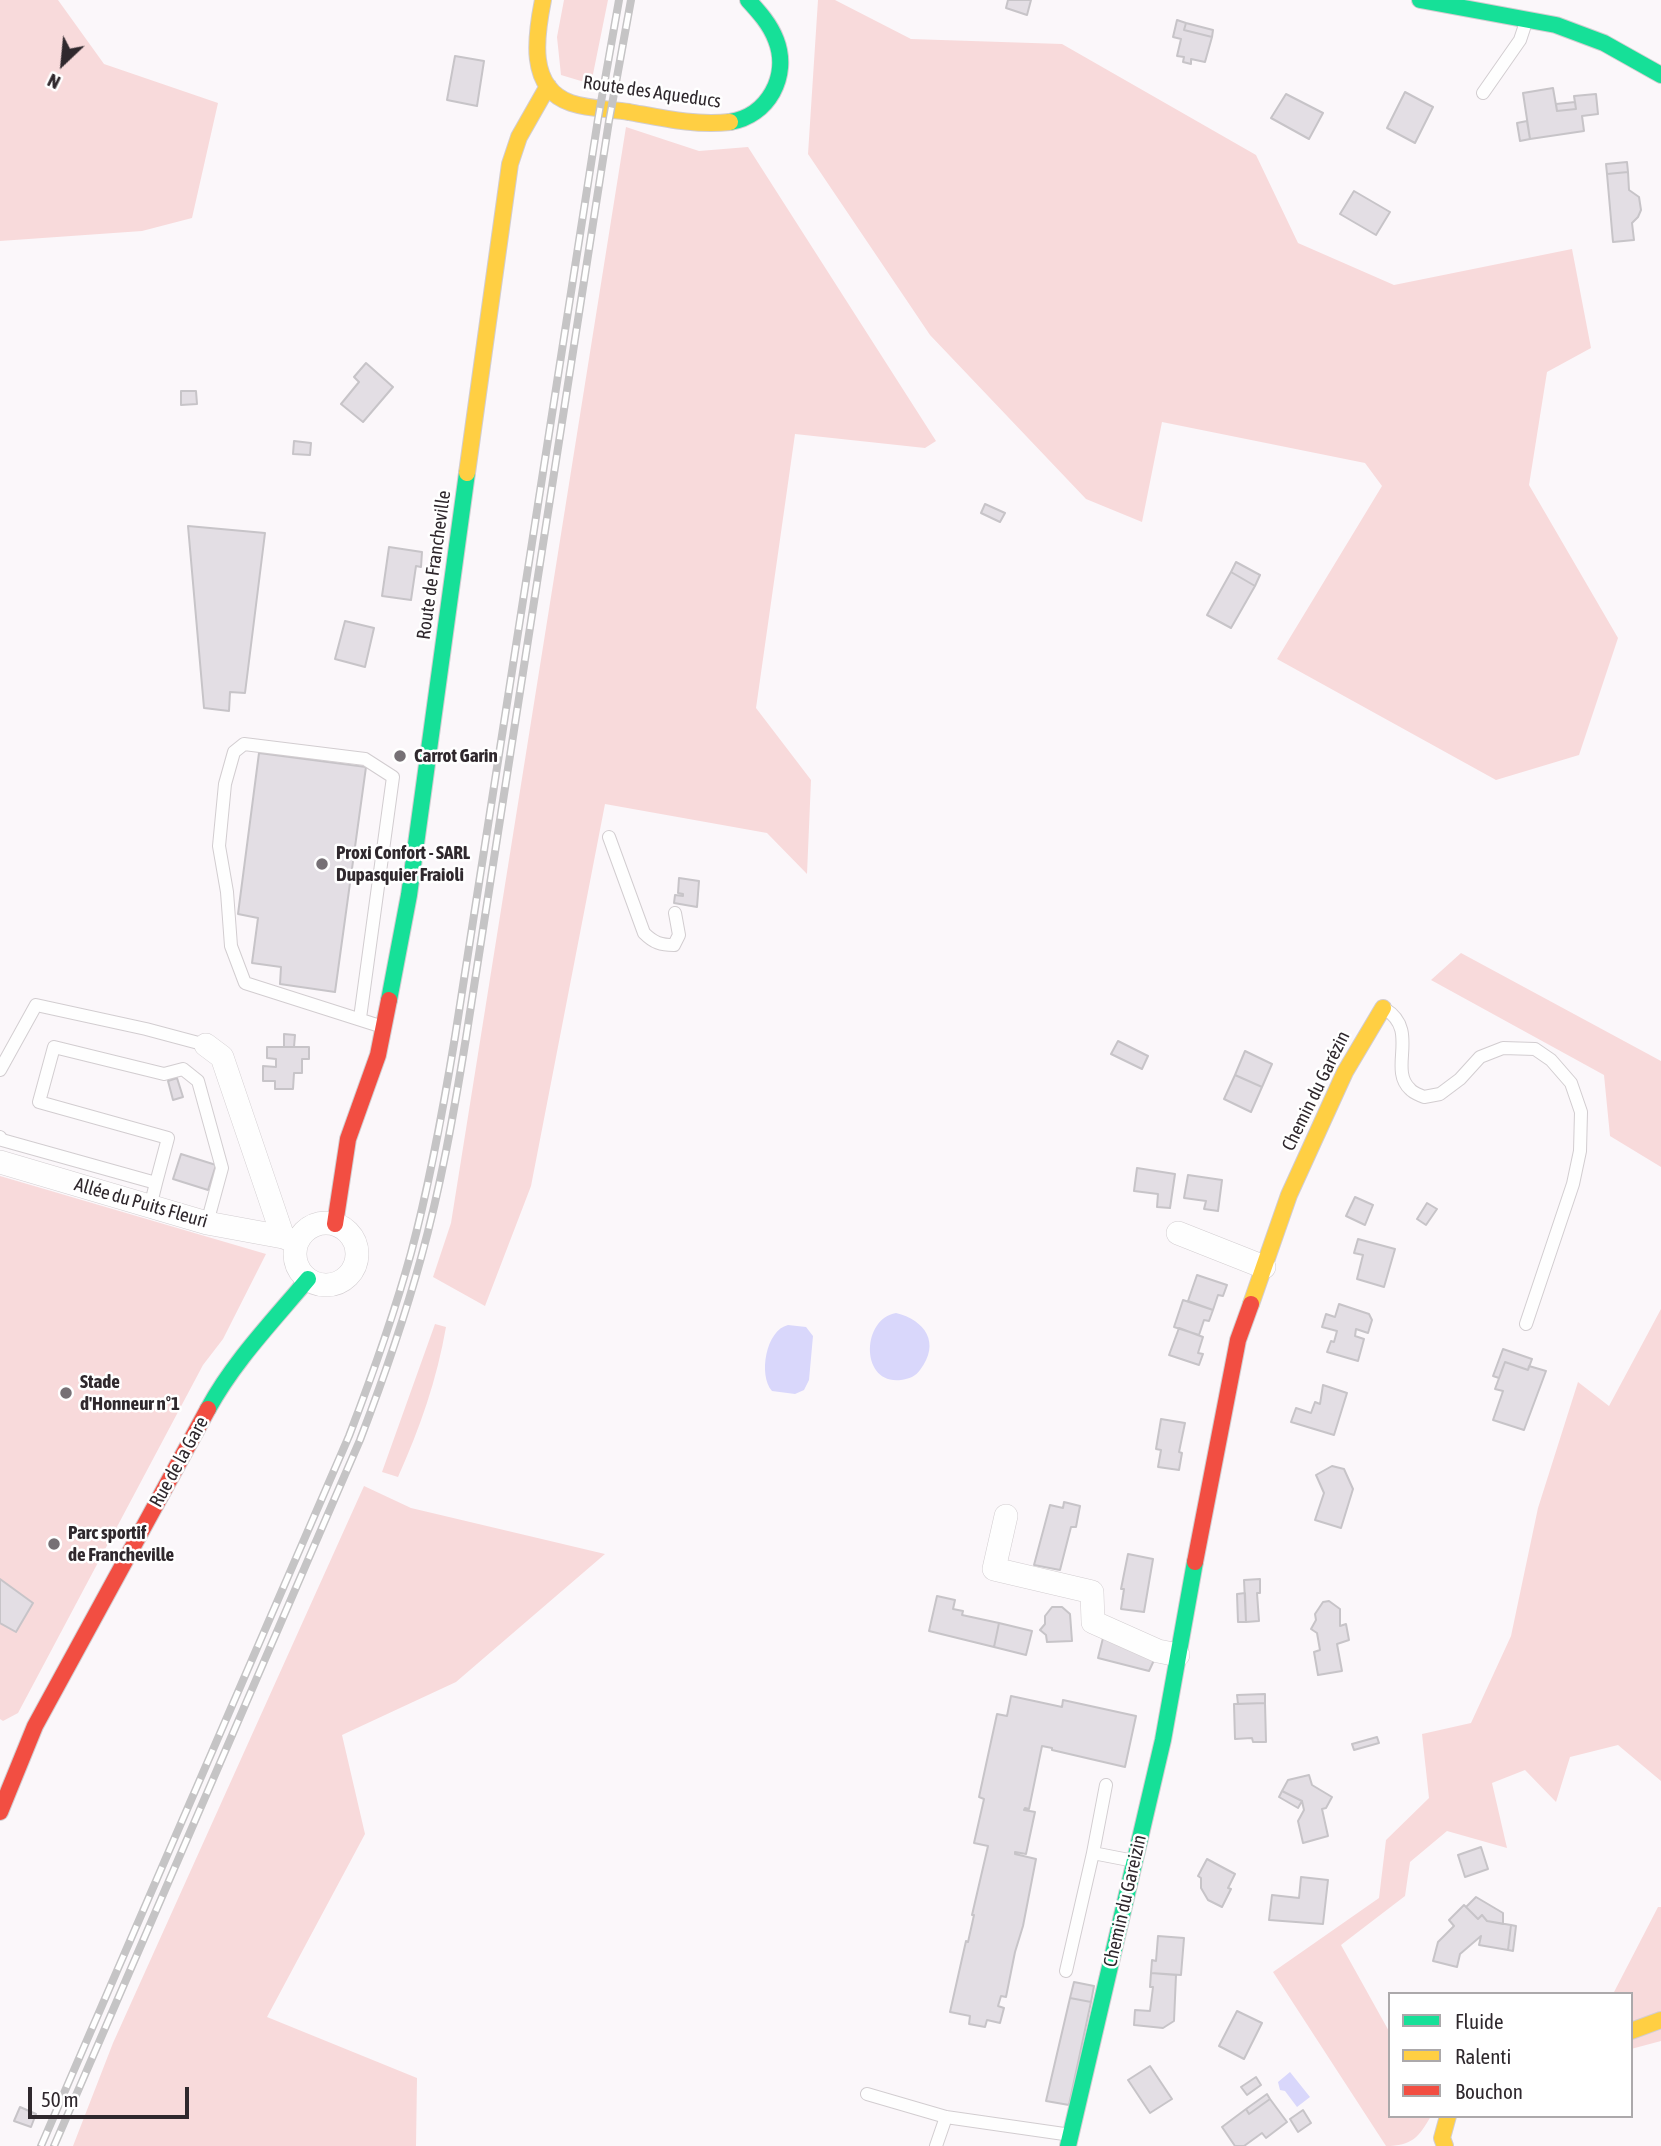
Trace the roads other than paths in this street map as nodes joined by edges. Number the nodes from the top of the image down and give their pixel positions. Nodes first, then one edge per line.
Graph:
1 (543, 0) edge
2 (748, 0) edge
3 (1420, 0) edge
4 (1527, 19) junction
5 (1659, 67) edge
6 (548, 86) junction
7 (1483, 93) dead end
8 (409, 779) junction
9 (609, 837) dead end
10 (675, 913) dead end
11 (1383, 1008) joint
12 (360, 1018) junction
13 (383, 1027) junction
14 (206, 1045) joint
15 (0, 1070) edge
16 (0, 1137) edge
17 (0, 1162) edge
18 (156, 1183) junction
19 (1289, 1195) joint
20 (150, 1207) junction
21 (207, 1223) junction
22 (335, 1224) junction
23 (1178, 1233) dead end
24 (290, 1240) junction
25 (1264, 1267) junction
26 (308, 1279) junction
27 (1526, 1324) dead end
28 (1006, 1516) dead end
29 (1178, 1655) junction
30 (1106, 1785) dead end
31 (0, 1812) edge
32 (1093, 1853) junction
33 (1134, 1861) junction
34 (1066, 1972) dead end
35 (1661, 2020) edge
36 (1633, 2030) edge
37 (867, 2094) dead end
38 (946, 2117) junction
39 (1447, 2118) edge
40 (1070, 2140) edge
41 (936, 2146) edge
42 (1444, 2146) edge

1 - 6 street
2 - 6 street, Route des Aqueducs
3 - 4 street
4 - 5 street
4 - 7 lane
6 - 8 street, Route de Francheville
8 - 12 lane
8 - 12 lane
8 - 13 street, Route de Francheville
9 - 10 lane
11 - 19 street, Chemin du Garézin
11 - 27 lane
12 - 13 lane
13 - 22 street, Route de Francheville
14 - 15 lane
14 - 24 street
16 - 18 lane
17 - 20 street, Allée du Puits Fleuri
18 - 20 lane
18 - 21 lane
19 - 25 street, Chemin du Gareizin
20 - 21 street, Allée du Puits Fleuri
21 - 24 street, Allée du Puits Fleuri
22 - 24 street
22 - 26 street
23 - 25 street
24 - 26 street
25 - 29 street, Chemin du Gareizin
26 - 31 street, Rue de la Gare
28 - 29 street
29 - 33 street, Chemin du Gareizin
30 - 32 lane
32 - 33 lane
32 - 34 lane
33 - 40 street, Chemin du Gareizin
35 - 36 street
37 - 38 lane
38 - 40 lane
38 - 41 lane
39 - 42 street

